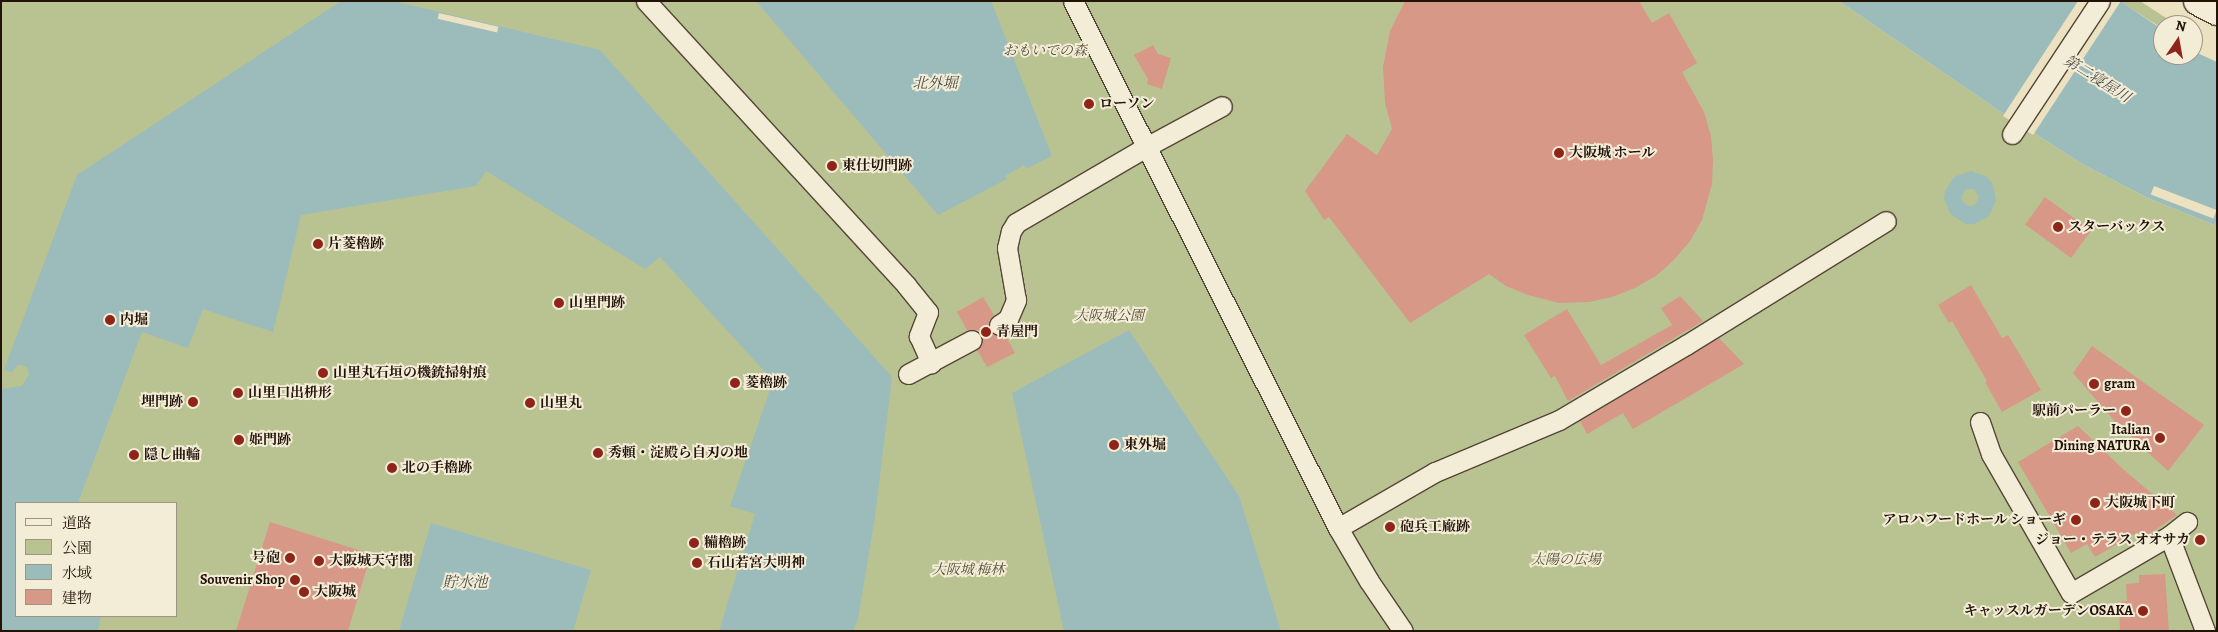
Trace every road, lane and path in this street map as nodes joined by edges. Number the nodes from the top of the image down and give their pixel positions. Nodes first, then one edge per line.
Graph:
1 (646, 1) edge
2 (1073, 1) edge
3 (2100, 1) edge
4 (2198, 1) edge
5 (2217, 11) edge
6 (1222, 106) dead end
7 (2012, 134) dead end
8 (1146, 147) junction
9 (1886, 221) dead end
10 (1000, 325) dead end
11 (972, 340) dead end
12 (931, 363) junction
13 (908, 374) dead end
14 (1980, 422) dead end
15 (2187, 522) dead end
16 (1338, 528) junction
17 (2169, 536) junction
18 (1403, 631) edge
19 (2205, 631) edge

1 - 12 street
2 - 8 street
3 - 7 street
4 - 5 street
6 - 8 street
8 - 10 street
8 - 16 street
9 - 16 street
11 - 12 street
12 - 13 street
14 - 17 street
15 - 17 street
16 - 18 street
17 - 19 street

